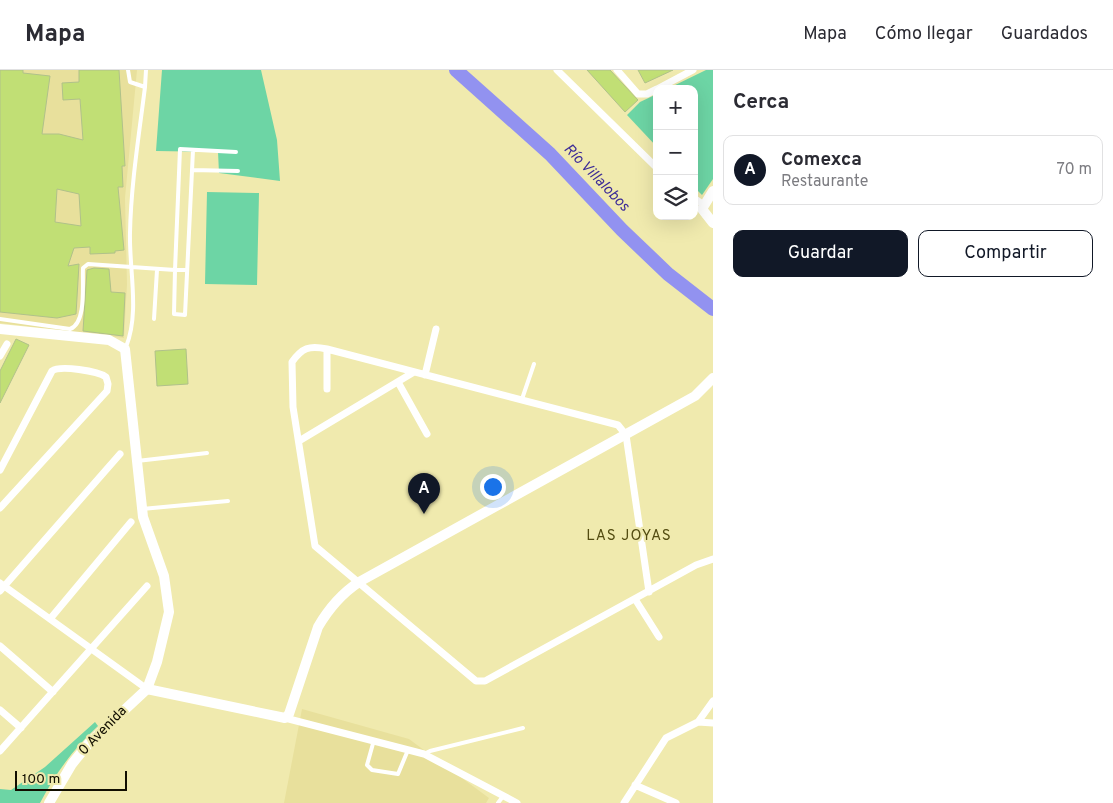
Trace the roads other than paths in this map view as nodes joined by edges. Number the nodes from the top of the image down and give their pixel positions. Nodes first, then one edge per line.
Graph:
1 (128, 70) edge
2 (146, 70) edge
3 (557, 70) edge
4 (617, 70) edge
5 (693, 70) edge
6 (665, 85) edge
7 (145, 87) junction
8 (653, 91) edge
9 (193, 150) junction
10 (236, 152) dead end
11 (653, 164) edge
12 (192, 170) junction
13 (238, 171) dead end
14 (713, 191) edge
15 (179, 197) junction
16 (191, 197) junction
17 (698, 201) edge
18 (704, 205) junction
19 (713, 223) edge
20 (133, 268) junction
21 (157, 270) junction
22 (175, 270) junction
23 (187, 270) junction
24 (0, 319) edge
25 (154, 319) dead end
26 (0, 329) edge
27 (436, 329) dead end
28 (6, 344) dead end
29 (326, 349) junction
30 (125, 350) junction
31 (0, 356) edge
32 (534, 364) dead end
33 (414, 372) junction
34 (425, 374) junction
35 (712, 378) edge
36 (398, 382) junction
37 (327, 389) dead end
38 (522, 401) junction
39 (427, 434) dead end
40 (626, 435) junction
41 (299, 441) junction
42 (207, 453) dead end
43 (120, 454) dead end
44 (138, 461) junction
45 (0, 470) edge
46 (228, 501) dead end
47 (0, 508) edge
48 (142, 508) junction
49 (131, 522) dead end
50 (713, 559) edge
51 (359, 582) junction
52 (147, 586) dead end
53 (1, 587) edge
54 (649, 592) junction
55 (635, 599) junction
56 (50, 619) junction
57 (659, 637) dead end
58 (0, 646) edge
59 (92, 650) junction
60 (147, 689) junction
61 (53, 692) junction
62 (713, 701) edge
63 (0, 710) edge
64 (285, 718) junction
65 (698, 722) junction
66 (713, 723) edge
67 (21, 728) junction
68 (523, 728) dead end
69 (374, 740) junction
70 (408, 750) junction
71 (0, 751) edge
72 (424, 754) junction
73 (635, 785) junction
74 (504, 795) junction
75 (49, 803) edge
76 (498, 803) edge
77 (517, 803) edge
78 (624, 803) edge
79 (676, 803) edge

1 - 7 lane
2 - 7 lane
3 - 11 street
4 - 8 street
5 - 6 street
7 - 20 lane
9 - 10 lane
9 - 12 lane
9 - 15 lane
12 - 13 lane
12 - 16 lane
14 - 18 main road
15 - 16 lane
15 - 22 lane
16 - 23 lane
17 - 18 street
18 - 19 main road
20 - 21 lane
20 - 24 lane
20 - 30 lane
21 - 22 lane
21 - 25 lane
22 - 23 lane
22 - 23 lane
26 - 30 main road
27 - 34 street
28 - 31 street
29 - 33 street
29 - 37 street
29 - 41 street
30 - 44 main road
32 - 38 lane
33 - 34 street
33 - 36 street
34 - 38 street
35 - 40 main road
36 - 39 street
36 - 41 street
38 - 40 street
40 - 51 main road
40 - 54 street
41 - 51 street
42 - 44 lane
43 - 53 street
44 - 48 main road
45 - 47 street
46 - 48 lane
48 - 60 main road
49 - 56 street
50 - 54 street
51 - 55 street
51 - 64 main road
52 - 59 street
53 - 56 street
54 - 55 street
55 - 57 street
56 - 59 street
58 - 61 street
59 - 60 street
59 - 61 street
60 - 64 main road
60 - 75 main road, 0 Avenida
61 - 67 street
62 - 65 street
63 - 67 street
64 - 69 street
65 - 66 street
65 - 73 street
67 - 71 street
68 - 72 lane
69 - 70 street
69 - 70 lane
70 - 72 street
72 - 74 street
73 - 78 street
73 - 79 street
74 - 76 lane
74 - 77 street

